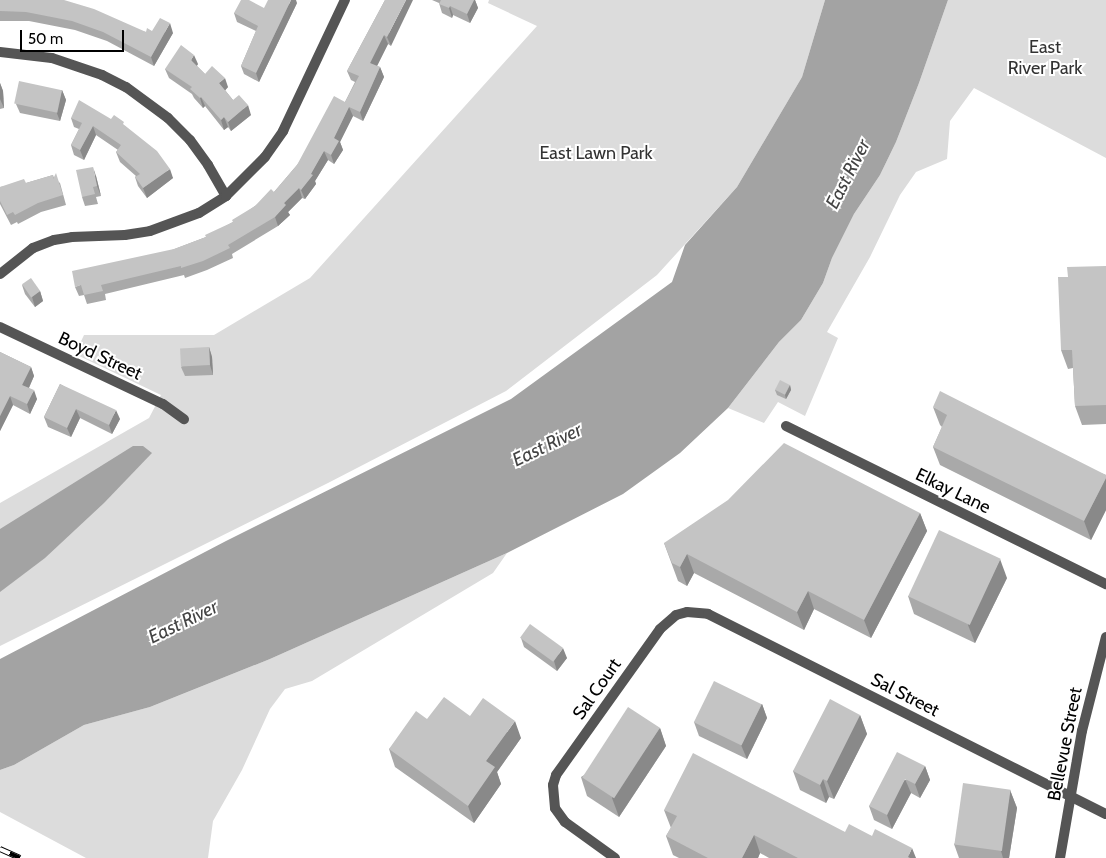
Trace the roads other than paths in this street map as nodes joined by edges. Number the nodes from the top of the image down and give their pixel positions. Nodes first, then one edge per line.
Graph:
1 (345, 0) edge
2 (0, 52) edge
3 (226, 196) junction
4 (0, 274) edge
5 (0, 327) edge
6 (184, 419) dead end
7 (786, 426) dead end
8 (1106, 584) edge
9 (687, 612) joint
10 (1106, 636) edge
11 (1070, 796) junction
12 (1106, 814) edge
13 (615, 858) edge
14 (1060, 858) edge

1 - 3 street
2 - 3 street
3 - 4 street
5 - 6 street, Boyd Street
7 - 8 street, Elkay Lane
9 - 11 street, Sal Street
9 - 13 street, Sal Court
10 - 11 street, Bellevue Street
11 - 12 street, Sal Street
11 - 14 street, Bellevue Street

